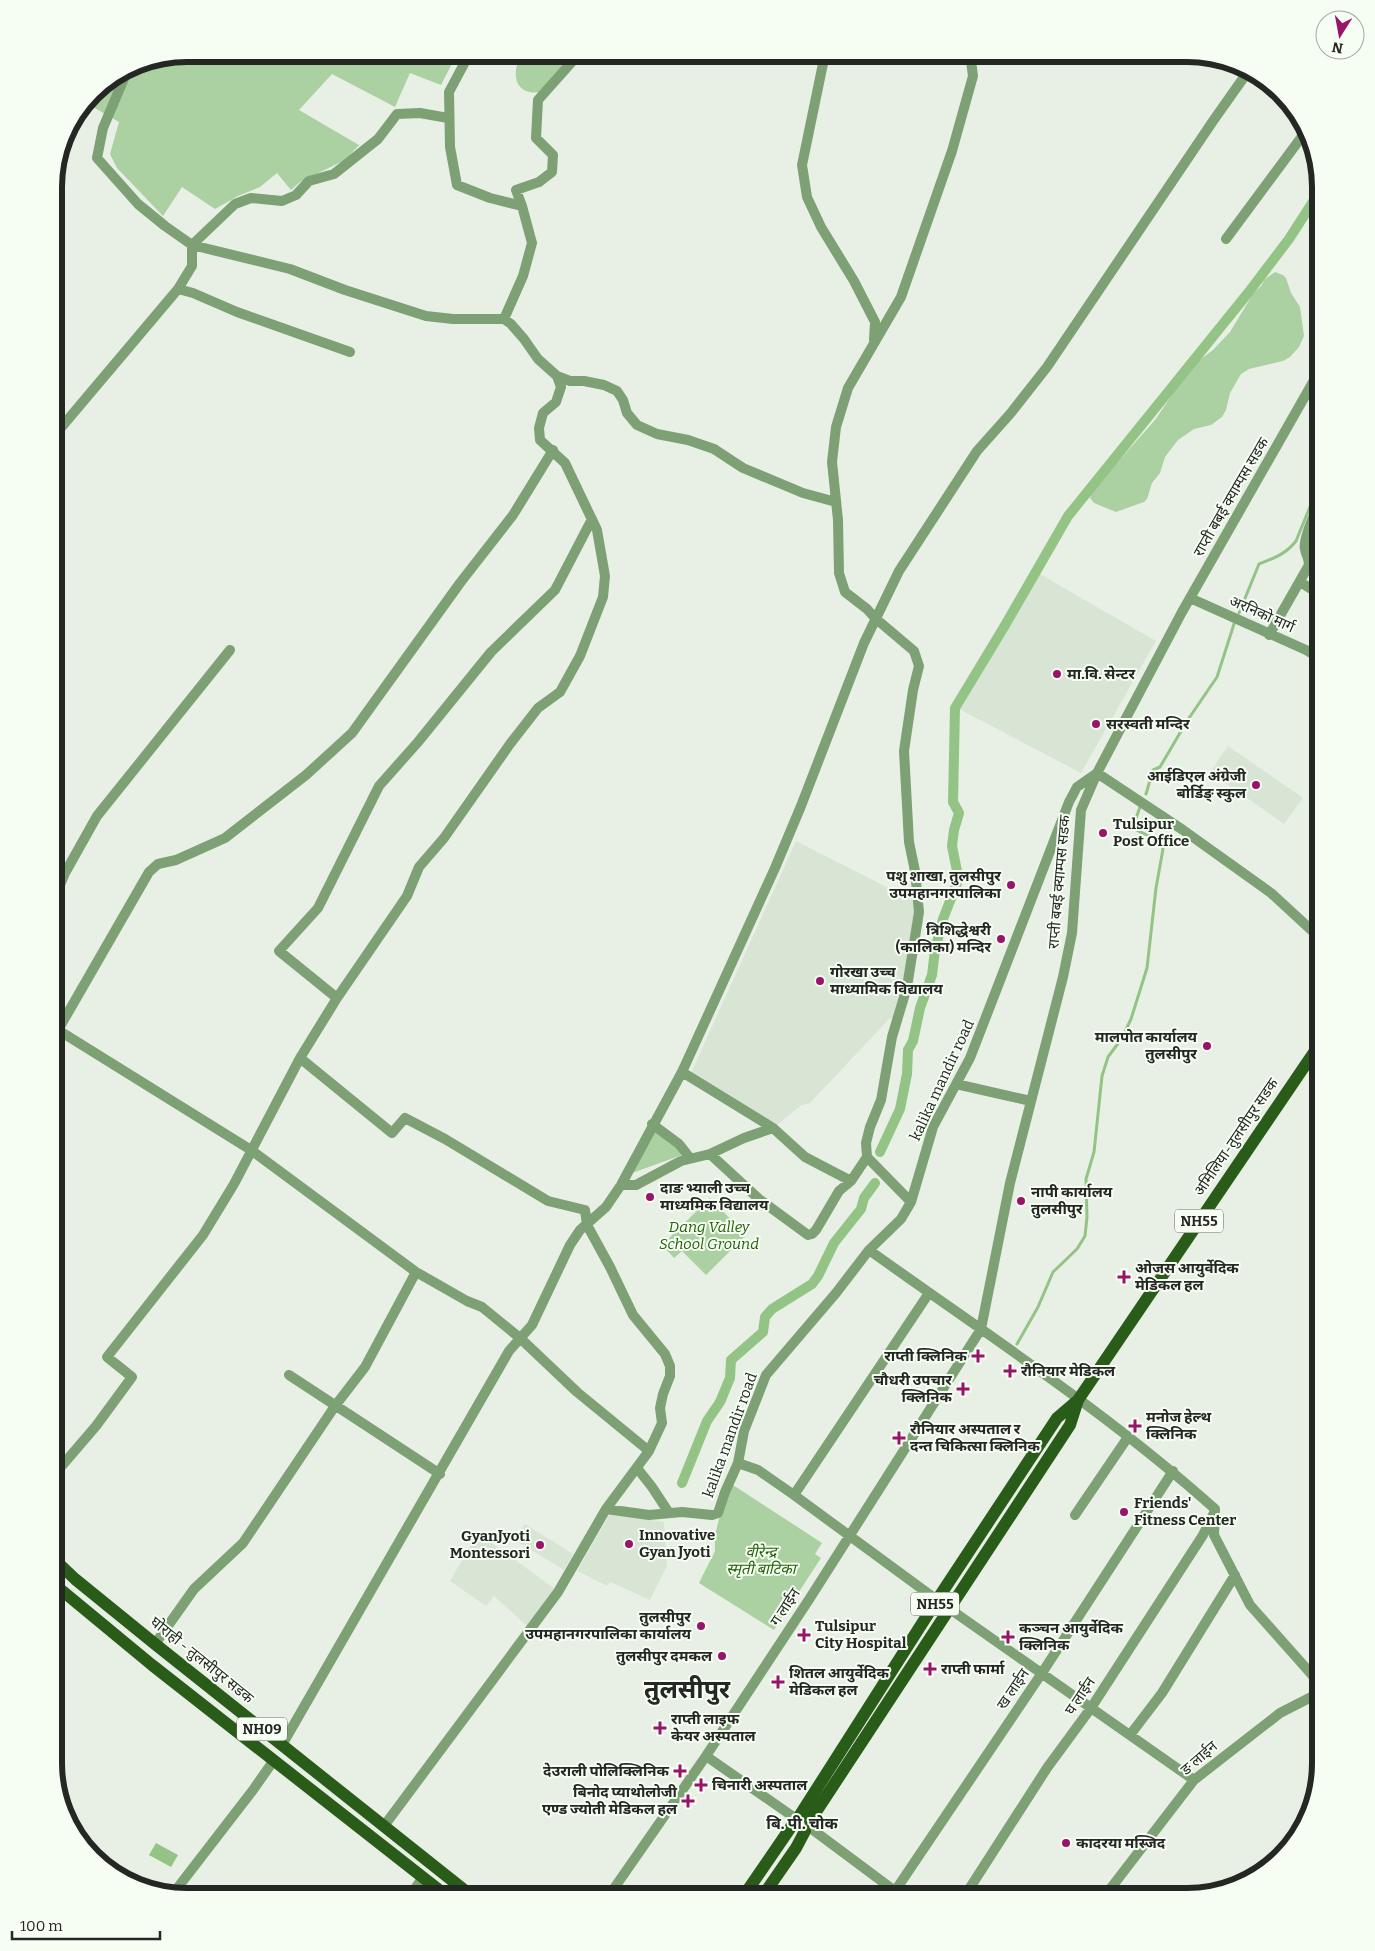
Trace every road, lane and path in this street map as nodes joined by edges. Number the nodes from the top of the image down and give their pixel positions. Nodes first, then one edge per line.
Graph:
1 (464, 63) edge
2 (571, 63) edge
3 (823, 63) edge
4 (971, 63) edge
5 (1245, 76) edge
6 (123, 80) edge
7 (448, 118) junction
8 (1302, 137) edge
9 (522, 206) junction
10 (1226, 239) dead end
11 (192, 245) junction
12 (178, 289) junction
13 (504, 319) junction
14 (874, 343) junction
15 (350, 352) dead end
16 (557, 376) junction
17 (1312, 384) edge
18 (63, 426) edge
19 (552, 450) junction
20 (836, 502) junction
21 (592, 520) junction
22 (1312, 522) edge
23 (1300, 582) junction
24 (1312, 589) edge
25 (1190, 598) junction
26 (874, 618) junction
27 (1268, 635) junction
28 (230, 650) dead end
29 (1312, 654) edge
30 (1097, 772) junction
31 (63, 879) edge
32 (1312, 931) edge
33 (337, 998) junction
34 (62, 1019) edge
35 (62, 1034) edge
36 (1312, 1055) edge
37 (300, 1058) junction
38 (682, 1072) junction
39 (956, 1084) junction
40 (1032, 1101) junction
41 (652, 1124) junction
42 (773, 1128) junction
43 (251, 1150) junction
44 (710, 1154) junction
45 (867, 1157) junction
46 (690, 1158) junction
47 (851, 1181) junction
48 (621, 1185) junction
49 (911, 1202) junction
50 (587, 1225) junction
51 (869, 1250) junction
52 (416, 1272) junction
53 (929, 1293) junction
54 (981, 1329) junction
55 (520, 1338) junction
56 (288, 1375) dead end
57 (1078, 1400) junction
58 (335, 1406) junction
59 (1128, 1436) junction
60 (649, 1451) junction
61 (738, 1463) junction
62 (62, 1465) edge
63 (637, 1468) junction
64 (1173, 1471) junction
65 (440, 1474) junction
66 (794, 1495) junction
67 (606, 1509) junction
68 (1216, 1509) junction
69 (669, 1513) junction
70 (1075, 1515) dead end
71 (849, 1536) junction
72 (62, 1567) edge
73 (1235, 1575) junction
74 (62, 1591) edge
75 (937, 1600) junction
76 (948, 1608) junction
77 (140, 1632) junction
78 (155, 1644) junction
79 (130, 1647) junction
80 (1042, 1673) junction
81 (1312, 1676) edge
82 (1312, 1696) edge
83 (1091, 1708) junction
84 (1130, 1735) junction
85 (282, 1745) junction
86 (706, 1756) junction
87 (274, 1760) junction
88 (1194, 1780) junction
89 (802, 1822) junction
90 (384, 1826) junction
91 (423, 1877) junction
92 (178, 1888) edge
93 (415, 1888) edge
94 (437, 1888) edge
95 (461, 1888) edge
96 (614, 1888) edge
97 (750, 1888) edge
98 (768, 1888) edge
99 (887, 1888) edge
100 (901, 1888) edge
101 (970, 1888) edge
102 (1111, 1888) edge

1 - 7 street
2 - 9 street
3 - 14 street
4 - 14 street
5 - 26 street
6 - 11 street
7 - 9 street
7 - 11 street
8 - 10 street
9 - 13 street
11 - 12 street
11 - 13 street
12 - 15 street
12 - 18 street
13 - 16 street
14 - 20 street
16 - 19 street
16 - 20 street
17 - 25 street, राप्ती बबई क्याम्पस सडक
19 - 21 street
19 - 34 street
20 - 26 street
21 - 33 street
21 - 33 street
22 - 23 street
23 - 24 street
23 - 27 street
25 - 27 street, अरनिको मार्ग
25 - 30 street, राप्ती बबई क्याम्पस सडक
26 - 38 street
26 - 45 street
27 - 29 street, अरनिको मार्ग
28 - 31 street
30 - 32 street
30 - 39 street, kalika mandir road
30 - 40 street, राप्ती बबई क्याम्पस सडक
33 - 37 street
35 - 43 street
36 - 57 main road, अमिलिया-तुलसीपुर सडक / NH55
37 - 43 street
37 - 50 street
38 - 41 street
38 - 42 street
39 - 40 street
39 - 49 street, kalika mandir road
40 - 54 street, राप्ती बबई क्याम्पस सडक
41 - 46 street
41 - 48 street
42 - 44 street
42 - 47 street
43 - 52 street
43 - 62 street
44 - 46 street
44 - 47 street
45 - 47 street
45 - 49 street
46 - 48 street
48 - 50 street
49 - 51 street, kalika mandir road
50 - 55 street
50 - 60 street
51 - 53 street
51 - 61 street, kalika mandir road
52 - 55 street
52 - 58 street
53 - 54 street
53 - 66 street
54 - 57 street
54 - 71 street, ग लाईन
55 - 60 street
55 - 65 street
56 - 58 street
57 - 59 street
57 - 75 main road, NH55
57 - 76 main road, NH55
58 - 65 street
58 - 78 street
59 - 64 street
59 - 70 street
60 - 63 street
61 - 66 street
61 - 69 street, kalika mandir road
63 - 67 street
63 - 69 street
64 - 68 street
64 - 80 street, ख लाईन
65 - 85 street
66 - 71 street
67 - 69 street
67 - 90 street
68 - 73 street
68 - 83 street, घ लाईन
71 - 75 street
71 - 86 street, ग लाईन
72 - 77 main road, घोराही - तुलसीपुर सडक / NH09
73 - 81 street
73 - 84 street
74 - 79 main road, NH09
75 - 76 street
75 - 89 main road, NH55
76 - 80 street
76 - 89 main road, NH55
77 - 78 main road, घोराही - तुलसीपुर सडक / NH09
77 - 79 main road
78 - 85 main road, घोराही - तुलसीपुर सडक / NH09
79 - 87 main road, NH09
80 - 83 street
80 - 100 street, ख लाईन
82 - 88 street, ङ लाईन
83 - 84 street
83 - 101 street, घ लाईन
84 - 88 street
85 - 87 main road
85 - 90 main road, घोराही - तुलसीपुर सडक / NH09
86 - 89 street
86 - 96 street, ग लाईन
87 - 91 main road, NH09
87 - 92 street
88 - 102 street, ङ लाईन
89 - 97 main road, NH55
89 - 98 main road, NH55
89 - 99 street
90 - 95 main road, घोराही - तुलसीपुर सडक / NH09
91 - 93 street
91 - 94 main road, NH09

